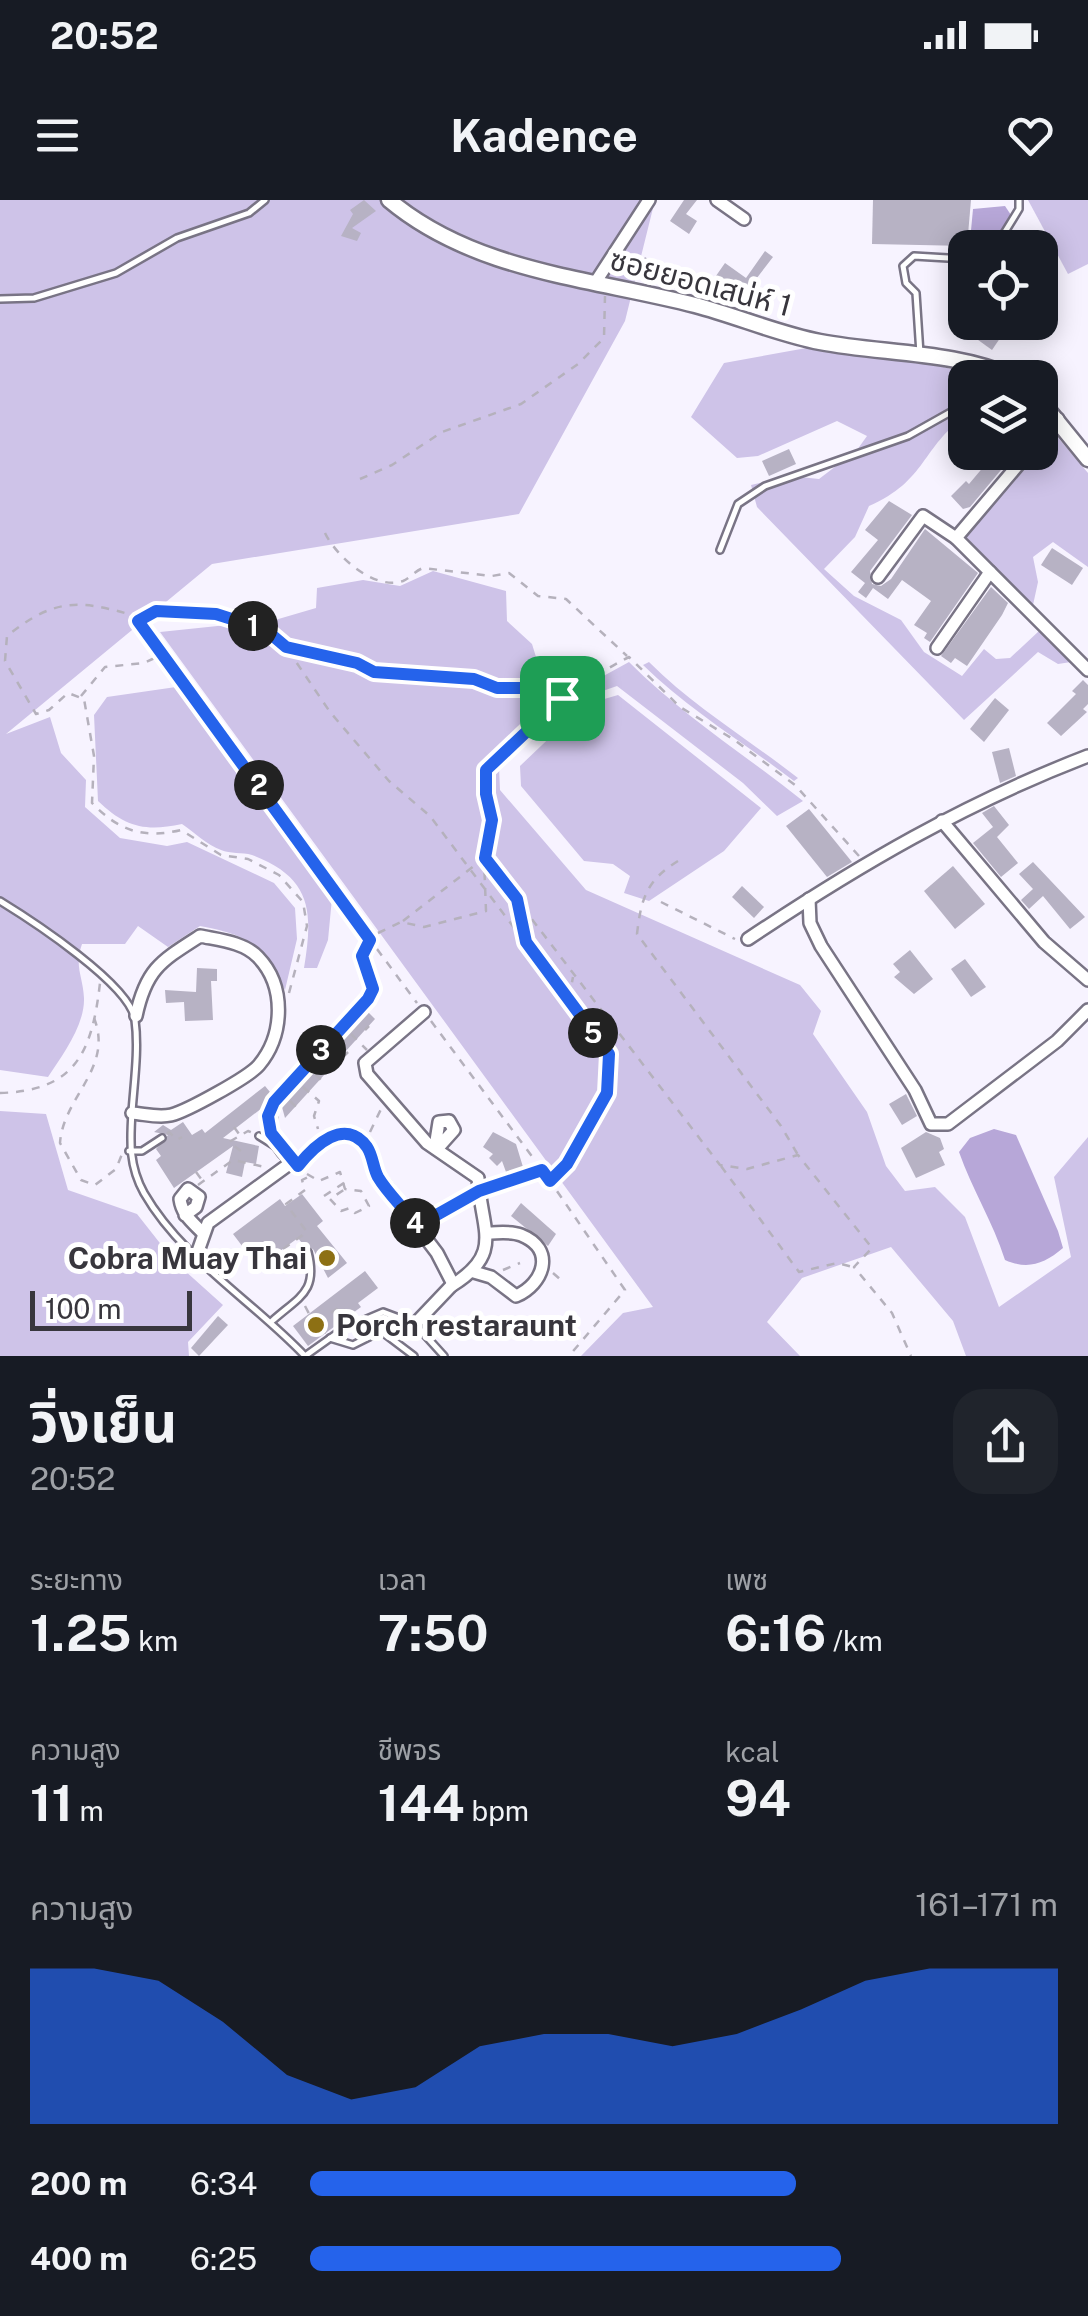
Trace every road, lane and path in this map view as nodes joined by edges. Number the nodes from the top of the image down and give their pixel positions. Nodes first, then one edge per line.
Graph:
1 (265, 200) edge
2 (389, 200) edge
3 (650, 200) edge
4 (717, 200) edge
5 (1019, 200) edge
6 (744, 219) dead end
7 (1006, 230) edge
8 (948, 258) edge
9 (600, 284) junction
10 (0, 299) edge
11 (920, 356) junction
12 (948, 363) edge
13 (948, 414) edge
14 (1058, 419) edge
15 (1088, 460) edge
16 (1014, 470) edge
17 (360, 479) dead end
18 (326, 533) dead end
19 (956, 538) junction
20 (720, 550) dead end
21 (990, 572) junction
22 (878, 576) dead end
23 (138, 621) junction
24 (286, 647) junction
25 (937, 648) dead end
26 (164, 654) junction
27 (629, 657) junction
28 (1088, 670) edge
29 (80, 697) junction
30 (562, 698) junction
31 (1088, 756) edge
32 (942, 820) junction
33 (485, 858) junction
34 (678, 860) dead end
35 (863, 862) junction
36 (470, 870) junction
37 (488, 893) junction
38 (517, 899) junction
39 (809, 899) junction
40 (0, 901) edge
41 (660, 902) dead end
42 (402, 922) junction
43 (748, 939) joint
44 (370, 940) junction
45 (526, 942) junction
46 (99, 971) junction
47 (573, 975) junction
48 (1088, 980) edge
49 (569, 1000) junction
50 (279, 1004) junction
51 (1088, 1010) edge
52 (424, 1012) junction
53 (136, 1016) junction
54 (94, 1018) junction
55 (360, 1021) dead end
56 (606, 1022) junction
57 (342, 1028) junction
58 (367, 1028) dead end
59 (338, 1046) dead end
60 (346, 1054) dead end
61 (609, 1054) junction
62 (372, 1056) junction
63 (314, 1074) dead end
64 (296, 1078) junction
65 (322, 1080) dead end
66 (0, 1093) edge
67 (288, 1098) dead end
68 (392, 1102) junction
69 (296, 1107) dead end
70 (132, 1112) junction
71 (234, 1127) dead end
72 (248, 1130) dead end
73 (240, 1136) junction
74 (258, 1136) dead end
75 (182, 1137) dead end
76 (162, 1138) joint
77 (176, 1140) junction
78 (324, 1140) junction
79 (360, 1140) junction
80 (130, 1142) junction
81 (171, 1144) dead end
82 (282, 1150) junction
83 (129, 1151) junction
84 (241, 1151) dead end
85 (798, 1156) junction
86 (295, 1164) junction
87 (720, 1165) junction
88 (260, 1168) dead end
89 (196, 1172) dead end
90 (546, 1175) junction
91 (309, 1176) junction
92 (350, 1178) dead end
93 (342, 1181) junction
94 (202, 1182) junction
95 (195, 1187) dead end
96 (345, 1189) junction
97 (479, 1191) junction
98 (324, 1196) dead end
99 (184, 1216) dead end
100 (417, 1226) junction
101 (202, 1232) junction
102 (488, 1233) junction
103 (283, 1248) dead end
104 (308, 1252) dead end
105 (197, 1254) junction
106 (520, 1263) dead end
107 (854, 1267) junction
108 (474, 1272) junction
109 (491, 1276) junction
110 (451, 1286) junction
111 (302, 1302) dead end
112 (272, 1321) junction
113 (317, 1322) junction
114 (354, 1322) junction
115 (414, 1324) junction
116 (330, 1338) junction
117 (414, 1356) edge
118 (444, 1356) edge
119 (569, 1356) edge
120 (912, 1356) edge

1 - 10 lane
2 - 9 street, ซอยยอดเสน่ห์ 1
3 - 9 street
4 - 6 street
5 - 7 lane
8 - 11 lane
9 - 11 street, ซอยยอดเสน่ห์ 1
9 - 17 path
11 - 12 street, ซอยยอดเสน่ห์ 1
13 - 20 lane
14 - 15 street
16 - 19 street
18 - 27 path
19 - 21 street
19 - 22 street
21 - 25 street
21 - 28 street
23 - 24 path
23 - 26 path
23 - 29 path
24 - 30 path
24 - 36 path
26 - 29 path
26 - 44 path
27 - 30 path
27 - 35 path
29 - 50 path
30 - 33 path
31 - 32 street
32 - 35 street
32 - 48 street
33 - 36 path
33 - 37 path
33 - 38 path
34 - 85 path
35 - 39 street
36 - 37 path
36 - 42 path
37 - 42 path
37 - 45 path
38 - 45 path
38 - 47 path
39 - 43 street
39 - 51 street
40 - 46 lane
41 - 43 path
42 - 44 path
44 - 52 path
44 - 57 street
45 - 49 path
46 - 53 lane
46 - 54 path
47 - 49 path
47 - 56 path
49 - 61 path
50 - 53 street
50 - 70 street
52 - 62 street
52 - 90 path
53 - 70 lane
54 - 66 path
54 - 80 path
55 - 58 path
56 - 61 path
56 - 87 path
57 - 62 path
57 - 64 street
59 - 60 path
61 - 90 path
62 - 68 street
63 - 65 path
64 - 78 path
64 - 82 street
67 - 69 path
68 - 79 path
68 - 97 street
70 - 80 lane
71 - 73 path
72 - 73 path
73 - 84 path
74 - 82 lane
75 - 77 path
76 - 77 path
76 - 83 lane
77 - 81 path
78 - 79 street
78 - 86 street
79 - 100 street
80 - 83 lane
82 - 86 street
83 - 105 lane
85 - 87 path
85 - 107 path
86 - 91 path
86 - 101 street
87 - 107 path
88 - 94 path
89 - 94 path
90 - 97 street
90 - 119 path
91 - 93 path
91 - 103 path
92 - 93 path
93 - 96 path
93 - 98 path
94 - 95 path
96 - 96 path
97 - 100 street
97 - 102 street
99 - 101 street
100 - 110 street
101 - 105 street
102 - 108 street
102 - 109 street
104 - 112 lane
105 - 112 lane
106 - 109 path
107 - 120 path
108 - 109 street
108 - 110 street
110 - 115 street
111 - 113 path
112 - 116 lane
113 - 114 path
113 - 116 path
114 - 115 lane
114 - 116 lane
115 - 118 lane
116 - 117 lane

